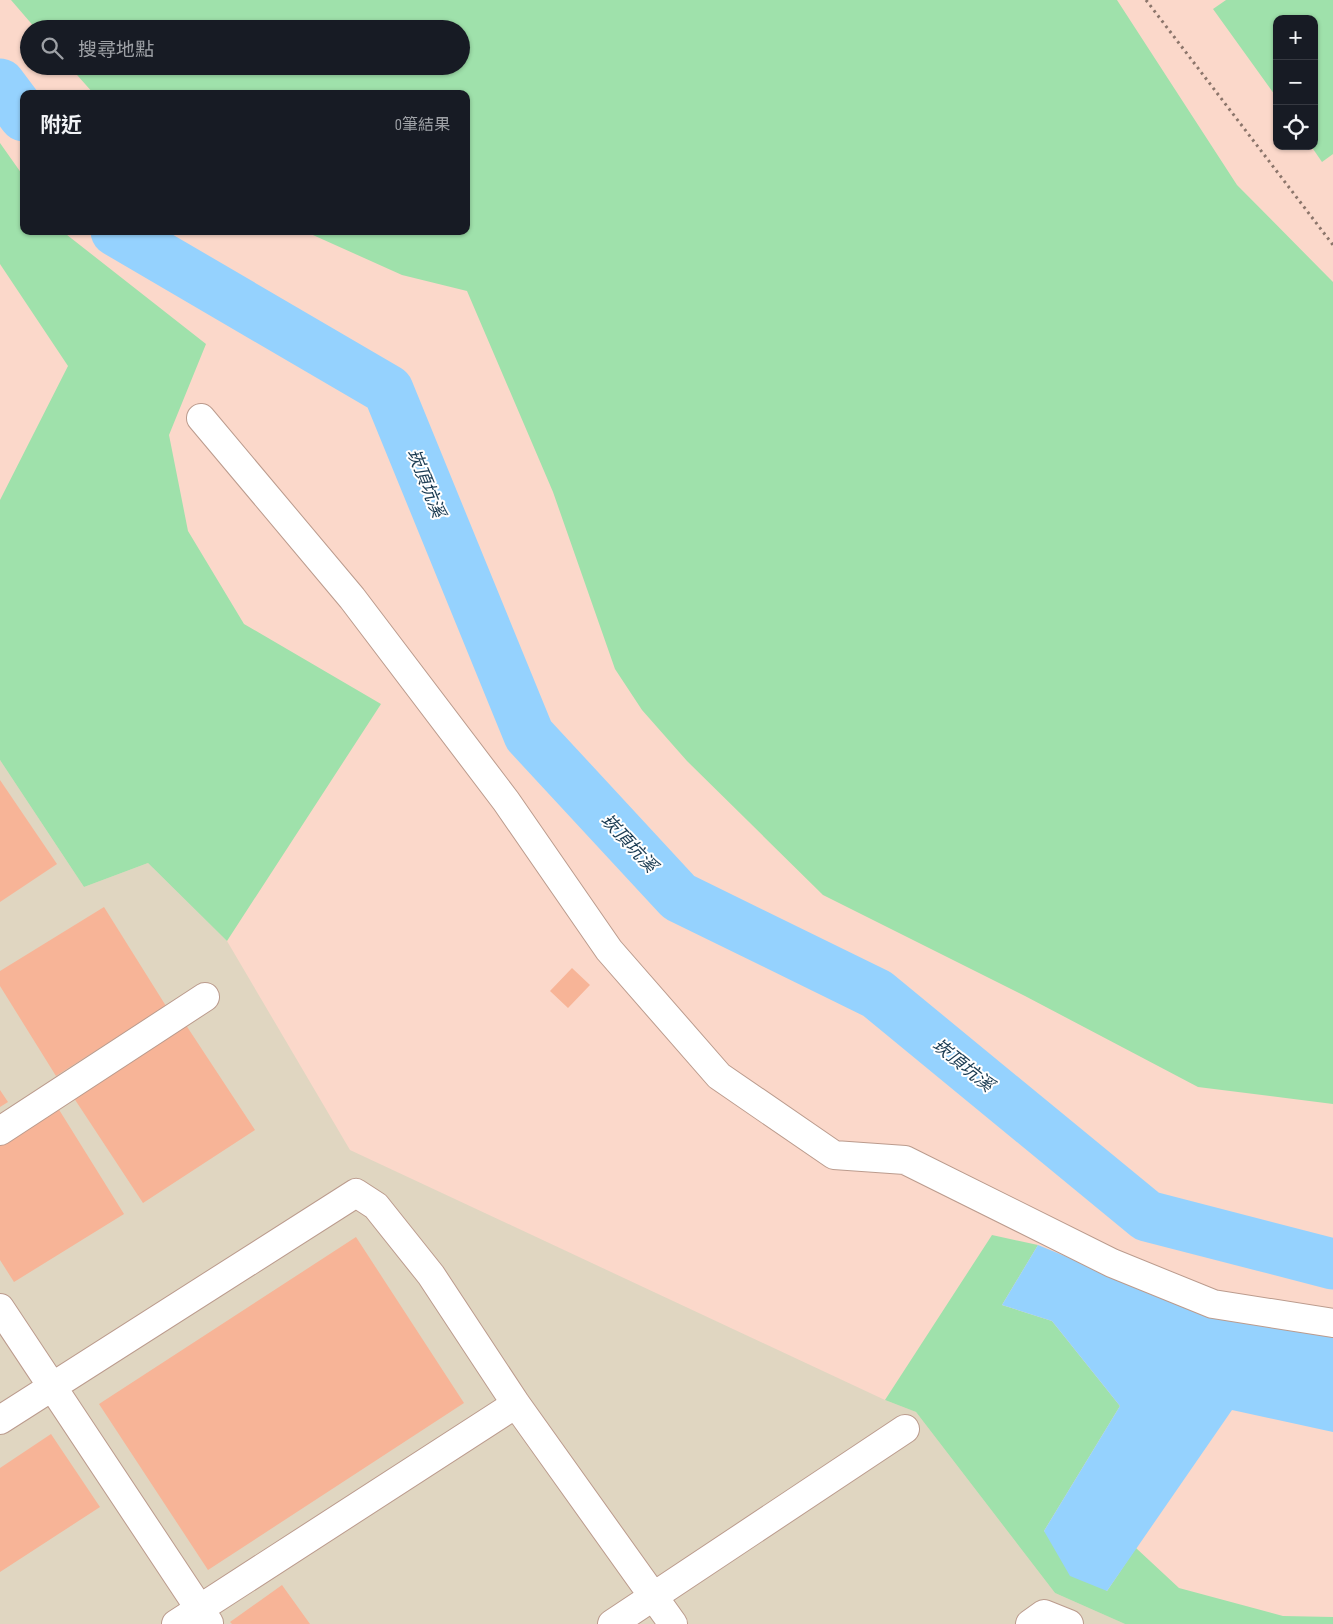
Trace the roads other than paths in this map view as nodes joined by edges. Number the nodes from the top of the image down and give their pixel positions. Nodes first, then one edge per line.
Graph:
1 (201, 418) dead end
2 (205, 997) dead end
3 (0, 1131) edge
4 (0, 1308) edge
5 (1333, 1323) edge
6 (51, 1387) junction
7 (516, 1404) junction
8 (0, 1420) edge
9 (904, 1429) dead end
10 (655, 1596) junction
11 (204, 1616) edge
12 (176, 1624) edge
13 (612, 1624) edge
14 (673, 1624) edge
15 (1030, 1624) edge
16 (1069, 1624) edge

1 - 5 street
2 - 3 street
4 - 6 street
6 - 7 street
6 - 8 street
6 - 11 street
7 - 10 street
7 - 11 street
9 - 10 street
10 - 13 street
10 - 14 street
11 - 12 street
15 - 16 street

